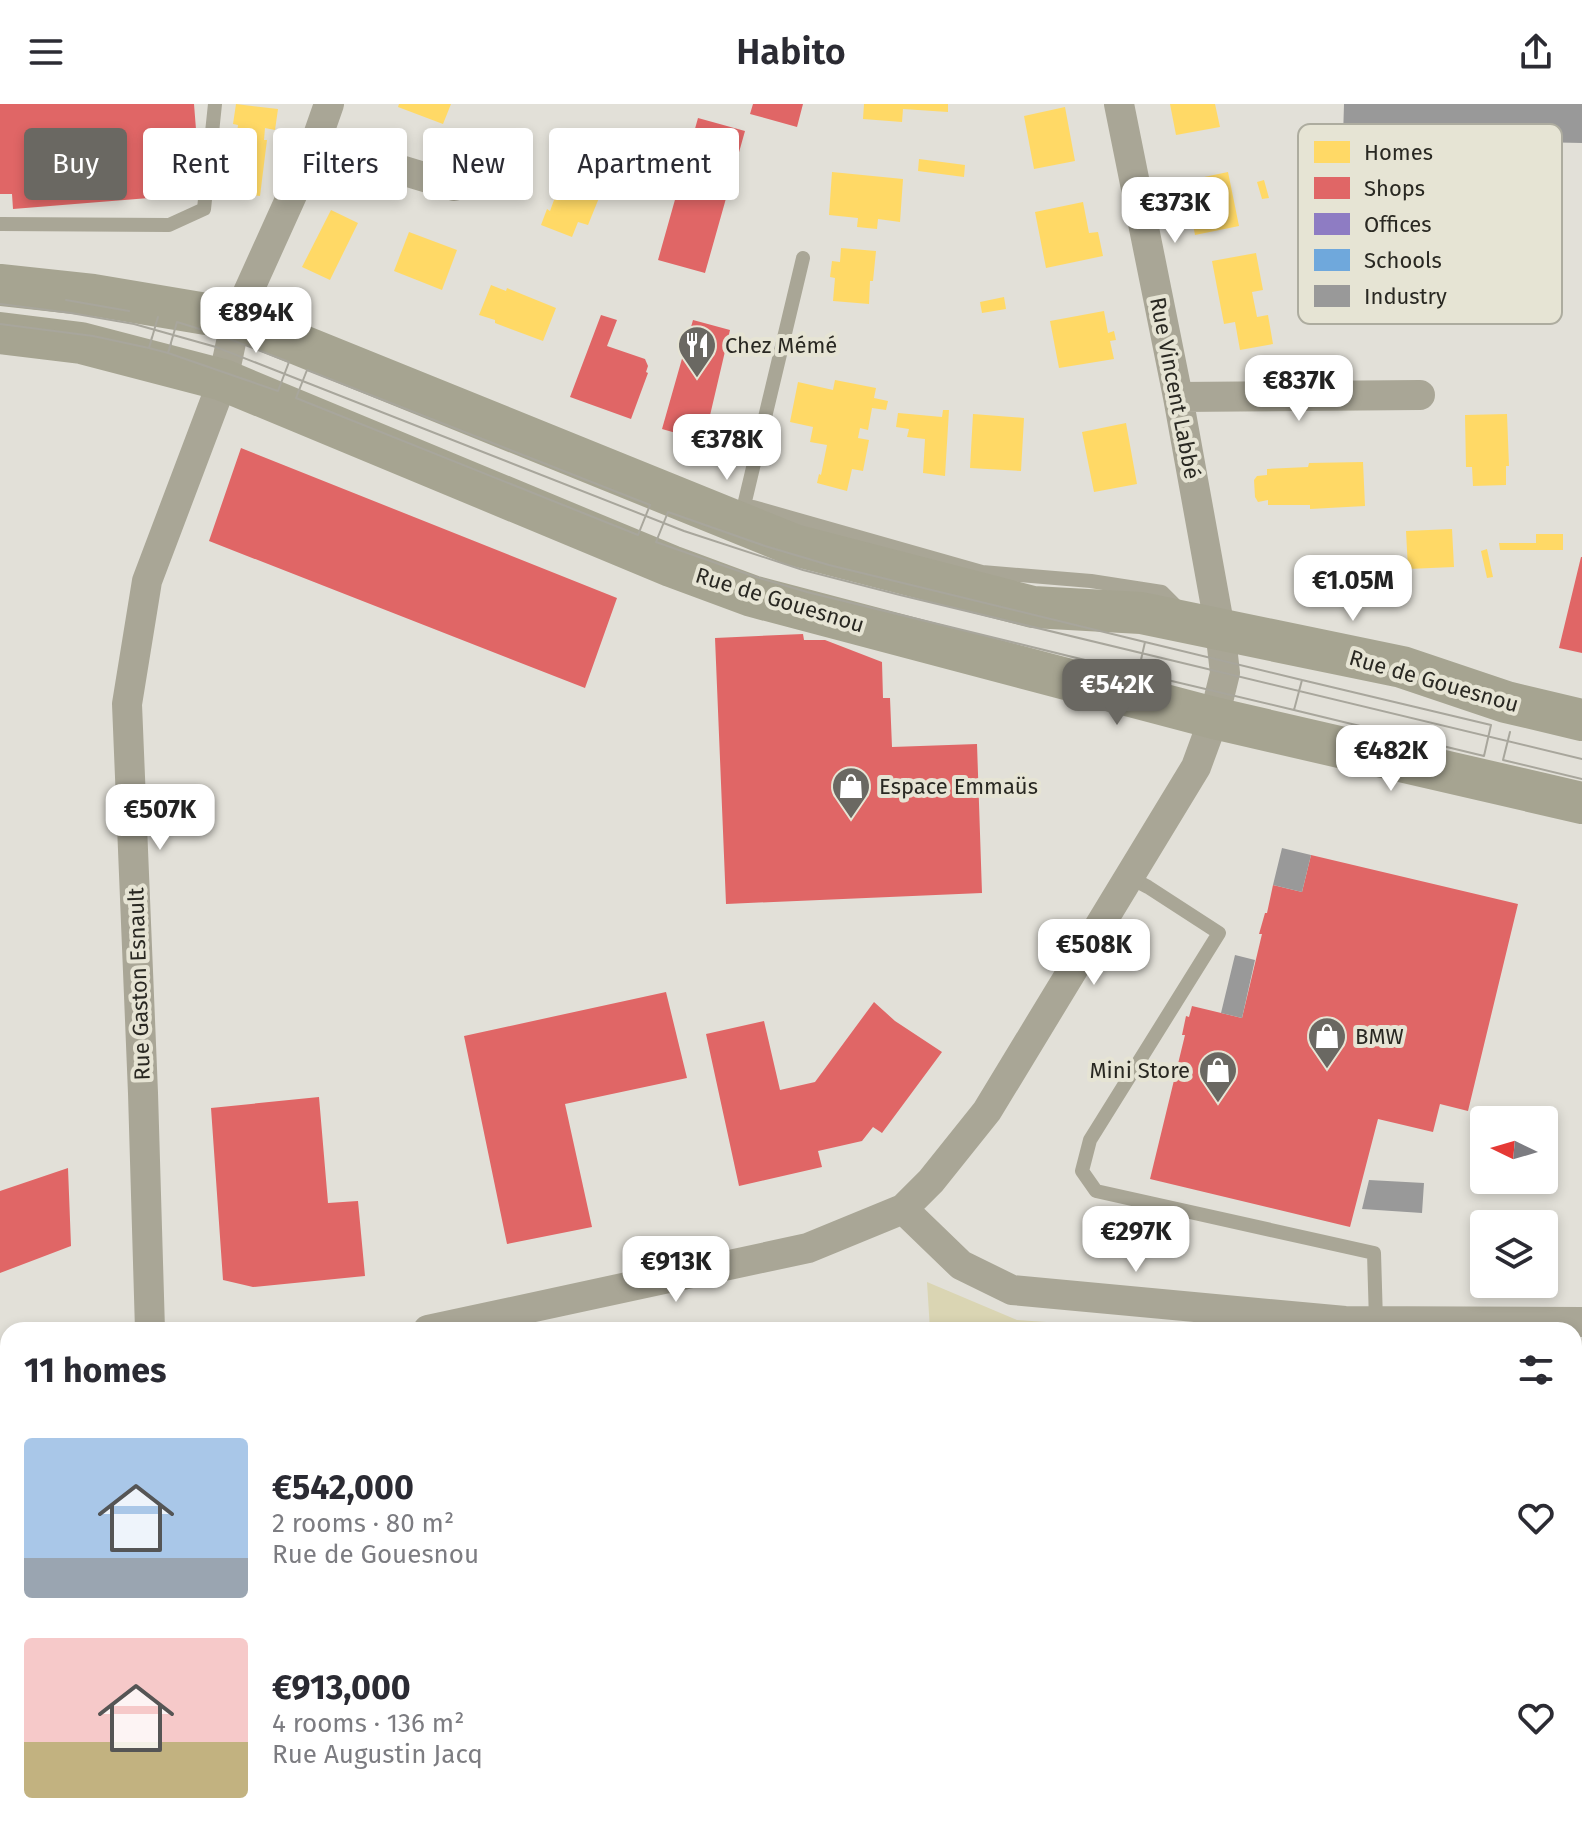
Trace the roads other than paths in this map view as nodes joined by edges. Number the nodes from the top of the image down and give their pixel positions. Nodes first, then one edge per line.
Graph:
1 (215, 104) edge
2 (1119, 104) edge
3 (324, 105) edge
4 (319, 128) edge
5 (290, 200) edge
6 (0, 224) edge
7 (803, 258) dead end
8 (0, 285) edge
9 (236, 319) junction
10 (0, 333) edge
11 (223, 380) junction
12 (1420, 395) dead end
13 (1178, 397) junction
14 (742, 514) junction
15 (1206, 627) junction
16 (1214, 718) junction
17 (1582, 720) edge
18 (1582, 803) edge
19 (1129, 877) junction
20 (903, 1209) junction
21 (150, 1322) edge
22 (465, 1322) edge
23 (1352, 1322) edge
24 (1375, 1322) edge

1 - 6 lane
2 - 13 street, Rue Vincent Labbé
3 - 4 street, Rue Gaston Esnault
5 - 9 street, Rue Gaston Esnault
7 - 14 lane
8 - 9 main road, Rue de Gouesnou
9 - 11 street, Rue Gaston Esnault
9 - 14 main road, Rue de Gouesnou
10 - 11 main road, Rue de Gouesnou
11 - 16 main road, Rue de Gouesnou
11 - 21 street, Rue Gaston Esnault
12 - 13 street
13 - 15 street, Rue Vincent Labbé
14 - 15 main road, Rue de Gouesnou
15 - 16 street, Rue Vincent Labbé
15 - 17 main road, Rue de Gouesnou
16 - 18 main road, Rue de Gouesnou
16 - 19 street
19 - 20 street
19 - 24 lane
20 - 22 street
20 - 23 street

